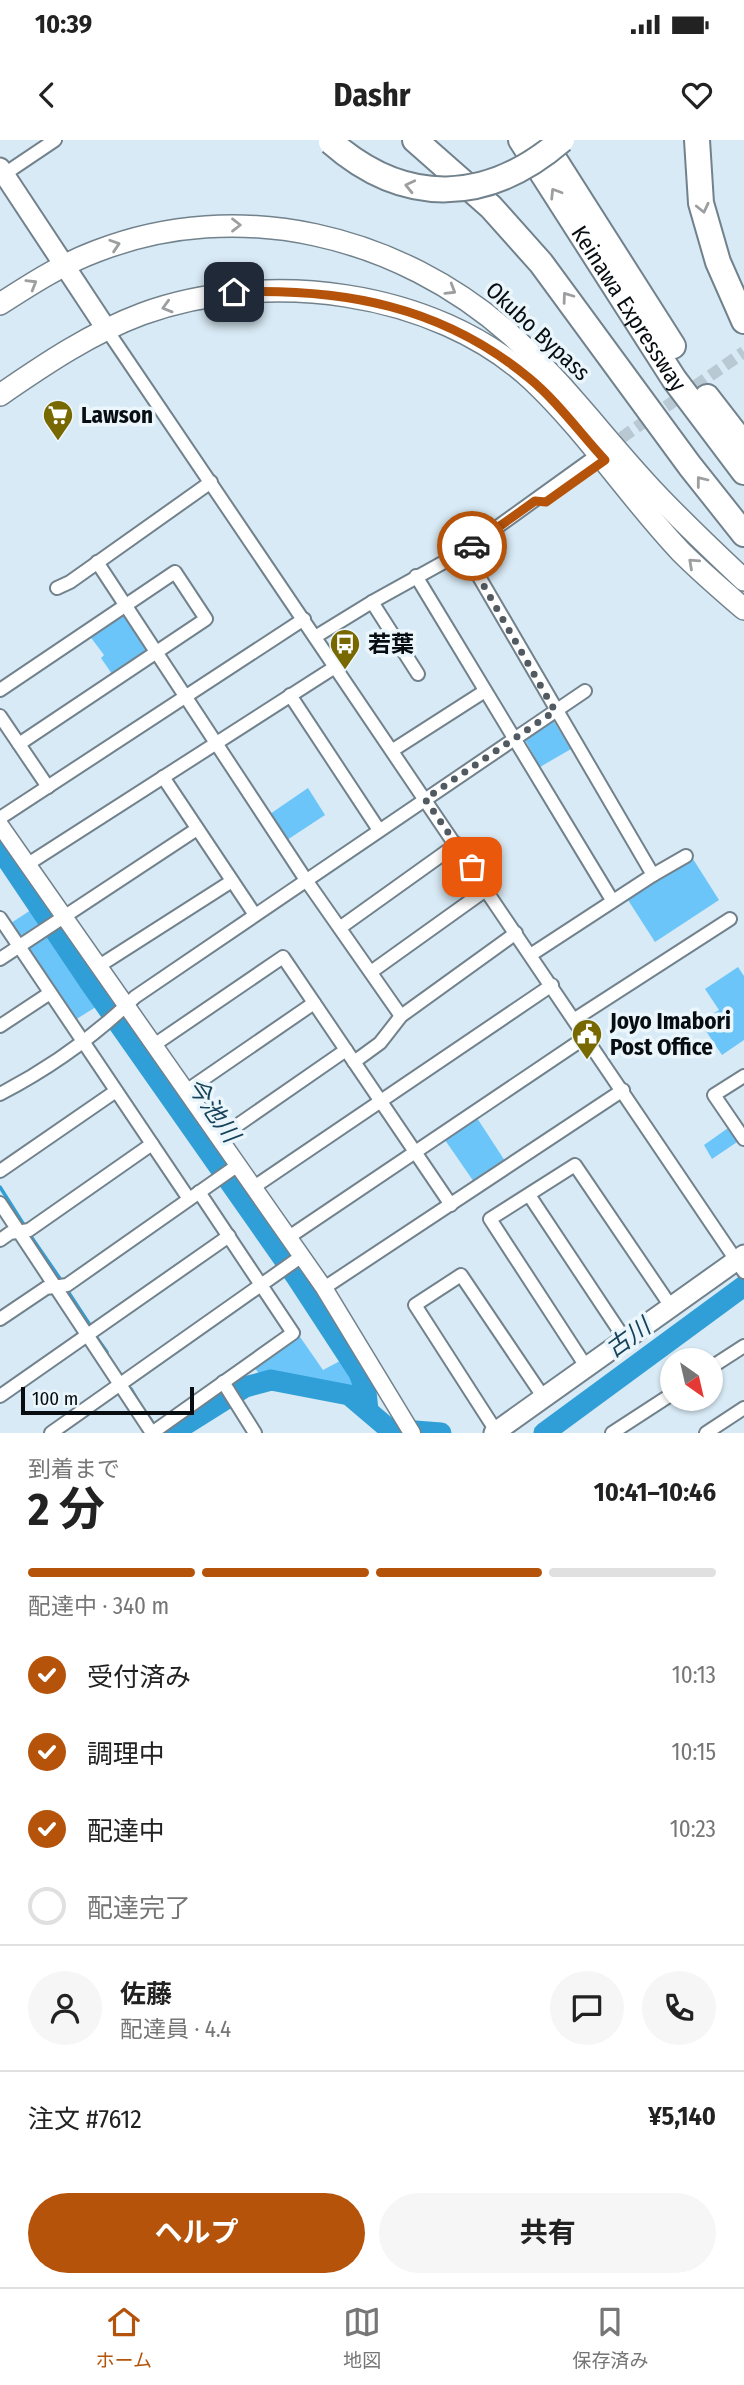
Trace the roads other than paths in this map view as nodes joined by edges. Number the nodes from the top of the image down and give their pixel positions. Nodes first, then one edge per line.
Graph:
1 (55, 140) edge
2 (521, 140) edge
3 (542, 140) edge
4 (562, 140) edge
5 (697, 140) edge
6 (330, 141) edge
7 (416, 141) edge
8 (1, 173) edge
9 (64, 265) junction
10 (0, 304) edge
11 (744, 321) edge
12 (107, 330) junction
13 (0, 395) edge
14 (744, 445) edge
15 (597, 460) junction
16 (744, 472) edge
17 (211, 482) junction
18 (744, 534) edge
19 (464, 551) junction
20 (97, 562) junction
21 (416, 576) junction
22 (744, 580) edge
23 (57, 588) dead end
24 (372, 602) junction
25 (125, 605) junction
26 (744, 609) edge
27 (304, 619) junction
28 (315, 637) junction
29 (156, 652) junction
30 (335, 667) junction
31 (418, 674) dead end
32 (0, 690) edge
33 (485, 691) junction
34 (585, 691) dead end
35 (289, 695) junction
36 (185, 697) junction
37 (555, 711) junction
38 (0, 716) edge
39 (514, 739) junction
40 (216, 743) junction
41 (19, 744) junction
42 (393, 750) junction
43 (163, 777) junction
44 (48, 787) junction
45 (425, 799) junction
46 (0, 818) edge
47 (0, 825) edge
48 (197, 829) junction
49 (379, 830) junction
50 (457, 844) junction
51 (687, 856) dead end
52 (28, 864) junction
53 (653, 875) junction
54 (306, 880) junction
55 (232, 881) junction
56 (487, 889) junction
57 (612, 900) junction
58 (255, 915) junction
59 (0, 918) edge
60 (61, 918) junction
61 (730, 919) dead end
62 (341, 927) junction
63 (516, 933) junction
64 (19, 946) junction
65 (532, 954) junction
66 (0, 959) edge
67 (99, 966) junction
68 (371, 972) junction
69 (552, 985) junction
70 (50, 993) junction
71 (314, 1003) junction
72 (123, 1008) junction
73 (401, 1016) junction
74 (575, 1019) junction
75 (0, 1026) edge
76 (586, 1037) junction
77 (83, 1042) junction
78 (154, 1045) junction
79 (346, 1050) junction
80 (354, 1062) junction
81 (744, 1076) edge
82 (623, 1090) junction
83 (116, 1091) junction
84 (186, 1091) junction
85 (0, 1094) edge
86 (380, 1101) junction
87 (219, 1138) junction
88 (744, 1139) edge
89 (152, 1144) junction
90 (415, 1152) junction
91 (238, 1165) junction
92 (0, 1171) edge
93 (254, 1187) junction
94 (529, 1195) junction
95 (194, 1196) junction
96 (0, 1203) edge
97 (451, 1205) junction
98 (19, 1232) junction
99 (229, 1236) junction
100 (289, 1237) junction
101 (0, 1240) edge
102 (293, 1263) junction
103 (741, 1263) edge
104 (261, 1285) junction
105 (56, 1287) junction
106 (324, 1288) junction
107 (672, 1308) junction
108 (0, 1319) edge
109 (87, 1335) junction
110 (626, 1341) junction
111 (744, 1346) edge
112 (723, 1360) edge
113 (587, 1368) junction
114 (223, 1382) junction
115 (120, 1384) junction
116 (0, 1396) edge
117 (544, 1398) junction
118 (660, 1402) edge
119 (744, 1408) edge
120 (495, 1432) edge
121 (51, 1433) edge
122 (152, 1433) edge
123 (256, 1433) edge
124 (412, 1433) edge
125 (612, 1433) edge
126 (706, 1433) edge

1 - 8 street
16 -> 2 highway, Keinawa Expressway
3 - 14 highway, Keinawa Expressway
4 -> 6 highway, bridge
5 -> 11 highway
18 -> 7 highway
8 - 9 main road
10 -> 9 highway, Okubo Bypass
9 - 12 main road
9 -> 22 highway, Okubo Bypass
12 - 13 highway, Okubo Bypass
15 -> 12 highway, Okubo Bypass
12 - 17 street
15 - 19 street
26 -> 15 highway, Okubo Bypass
17 - 20 street
17 - 27 street
19 - 21 street
19 - 37 street
20 - 23 street
20 - 25 street
21 - 24 street
21 - 33 street
24 - 28 street
24 - 31 street
25 - 29 street
25 - 29 street
25 - 32 street
27 - 28 street
27 - 36 street
28 - 30 street
29 - 36 street
29 - 41 street
30 - 35 street
30 - 42 street
33 - 39 street
33 - 42 street
34 - 37 street
35 - 40 street
35 - 49 street
36 - 40 street
36 - 44 street
37 - 39 street
37 - 53 street
38 - 41 street
39 - 45 street
39 - 57 street
40 - 43 street
40 - 54 street
41 - 44 street
42 - 45 street
43 - 48 street
43 - 52 street
44 - 46 street
45 - 49 street
45 - 50 street
47 - 52 street
48 - 55 street
48 - 60 street
49 - 54 street
50 - 56 street
50 - 62 street
51 - 53 street
52 - 60 street
53 - 57 street
54 - 58 street
54 - 62 street
55 - 58 street
55 - 67 street
56 - 63 street
56 - 68 street
57 - 65 street
58 - 72 street
59 - 64 street
60 - 64 street
60 - 67 street
61 - 74 street
62 - 68 street
63 - 65 street
63 - 73 street
64 - 66 street
64 - 70 street
65 - 69 street
67 - 72 street
68 - 73 street
69 - 74 street
69 - 86 street
70 - 75 street
70 - 77 street
71 - 78 street
71 - 79 street
71 - 84 street
72 - 77 street
72 - 78 street
73 - 80 street
74 - 76 street
76 - 82 street
76 - 90 street
77 - 83 street
77 - 85 street
78 - 84 street
79 - 80 street
79 - 87 street
80 - 86 street
81 - 88 street
82 - 97 street
82 - 103 street
83 - 89 street
83 - 92 street
84 - 87 street
86 - 90 street
86 - 93 street
87 - 91 street
89 - 95 street
89 - 98 street
90 - 97 street
90 - 100 street
91 - 93 street
91 - 95 street
93 - 100 street
94 - 107 street
94 - 110 street
94 - 113 street
95 - 99 street
95 - 105 street
96 - 98 street
97 - 106 street
98 - 101 street
98 - 105 street
99 - 104 street
99 - 109 street
100 - 102 street
102 - 104 street
102 - 106 street
103 - 107 main road
104 - 114 street
104 - 115 street
105 - 108 street
105 - 109 street
106 - 124 street
107 - 110 main road
109 - 115 street
109 - 116 street
110 - 113 main road
111 - 112 street
113 - 117 main road
114 - 122 street
114 - 123 street
115 - 121 street
115 - 122 street
117 - 120 main road
117 - 120 street
118 - 125 street
119 - 126 street

